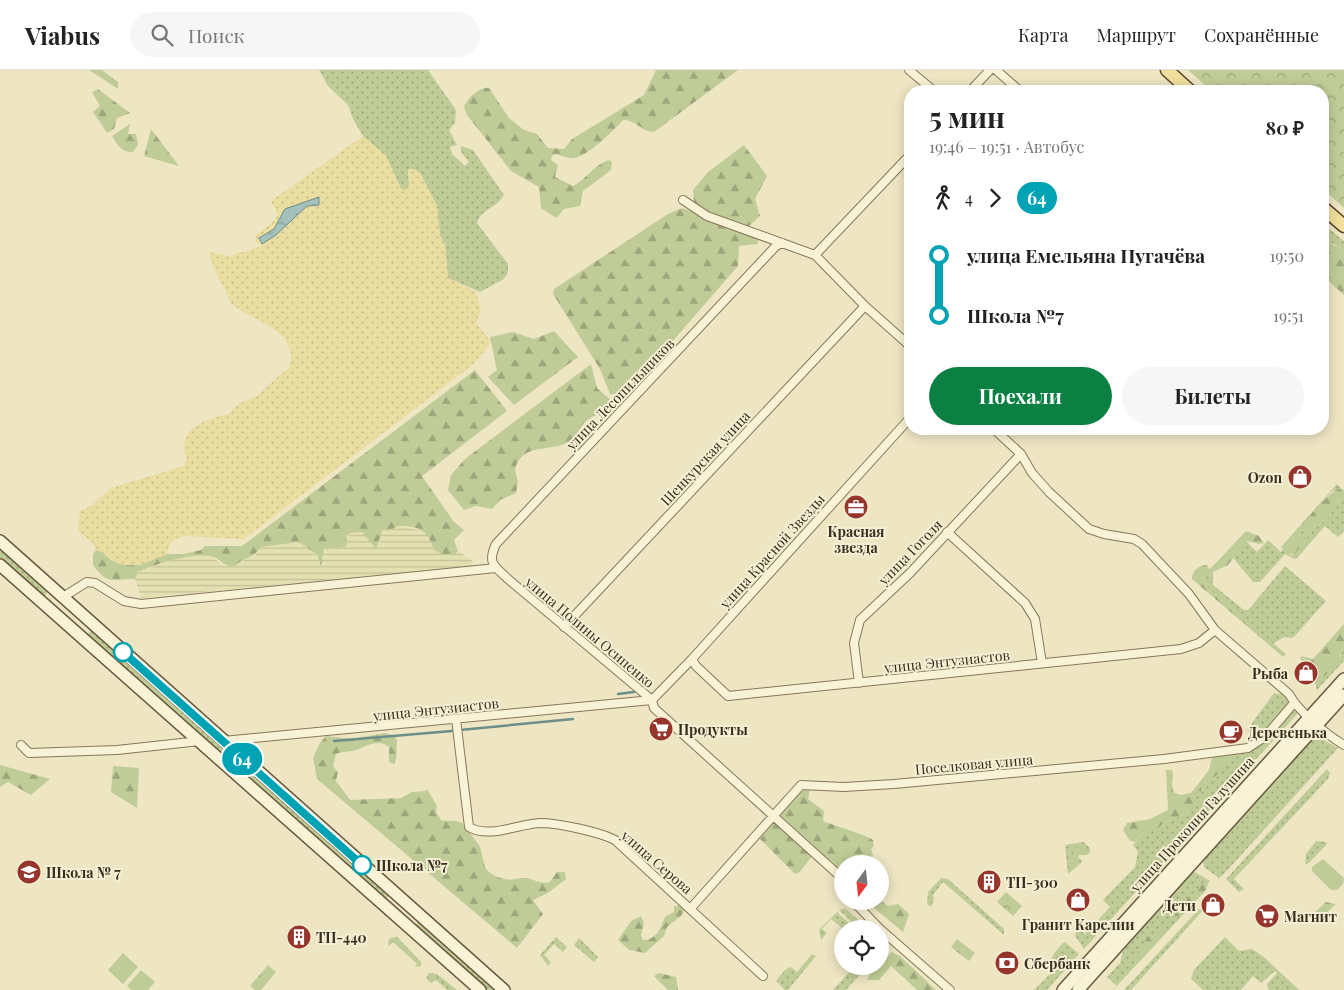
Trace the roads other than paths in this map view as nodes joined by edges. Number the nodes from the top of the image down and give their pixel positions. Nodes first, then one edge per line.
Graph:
1 (909, 70) edge
2 (990, 70) edge
3 (996, 70) edge
4 (1167, 70) edge
5 (927, 85) edge
6 (976, 85) edge
7 (1013, 85) edge
8 (1183, 85) edge
9 (904, 161) edge
10 (683, 200) dead end
11 (1329, 213) edge
12 (1344, 226) edge
13 (782, 243) junction
14 (815, 255) junction
15 (865, 306) junction
16 (904, 341) edge
17 (904, 425) edge
18 (1000, 435) edge
19 (1021, 454) junction
20 (947, 532) junction
21 (0, 541) edge
22 (0, 565) edge
23 (496, 568) junction
24 (63, 597) junction
25 (51, 610) junction
26 (564, 627) junction
27 (1215, 630) junction
28 (692, 659) junction
29 (1042, 663) junction
30 (1344, 679) edge
31 (859, 683) junction
32 (1344, 695) edge
33 (652, 700) junction
34 (1294, 704) junction
35 (456, 719) junction
36 (1313, 721) junction
37 (200, 741) junction
38 (222, 741) junction
39 (21, 745) dead end
40 (1344, 745) edge
41 (772, 816) junction
42 (834, 871) edge
43 (411, 908) junction
44 (691, 908) junction
45 (862, 910) edge
46 (401, 920) junction
47 (871, 920) edge
48 (889, 937) edge
49 (763, 976) dead end
50 (480, 990) edge
51 (504, 990) edge
52 (950, 990) edge
53 (1063, 990) edge
54 (1078, 990) edge

1 - 5 street
2 - 6 street
3 - 7 street
4 - 8 main road
9 - 14 street
10 - 13 street
11 - 12 main road
13 - 14 street
13 - 23 street, улица Лесопильщиков
14 - 15 street
15 - 16 street
15 - 26 street, Шенкурская улица
17 - 28 street, улица Красной Звезды
18 - 19 street
19 - 20 street, улица Гоголя
19 - 27 street
20 - 29 street
20 - 31 street, улица Гоголя
21 - 24 main road
22 - 25 main road
23 - 24 street
23 - 26 street, улица Полины Осипенко
24 - 25 main road
24 - 38 main road
25 - 37 main road
26 - 33 street, улица Полины Осипенко
27 - 29 street, улица Энтузиастов
27 - 34 street
28 - 31 street, улица Энтузиастов
28 - 33 street, улица Красной Звезды
29 - 31 street, улица Энтузиастов
30 - 36 main road, улица Прокопия Галушина
32 - 36 main road, улица Прокопия Галушина
33 - 35 street, улица Энтузиастов
33 - 41 street, улица Полины Осипенко
34 - 36 street
34 - 41 street, Поселковая улица
35 - 38 street, улица Энтузиастов
35 - 44 street, улица Серова
36 - 40 street
36 - 53 main road, улица Прокопия Галушина
36 - 54 main road, улица Прокопия Галушина
37 - 39 street
37 - 46 main road
38 - 43 main road
41 - 42 street, улица Полины Осипенко
41 - 44 street, Поселковая улица
43 - 46 main road
43 - 51 main road
44 - 49 street, улица Серова
45 - 47 street
46 - 50 main road
48 - 52 street

